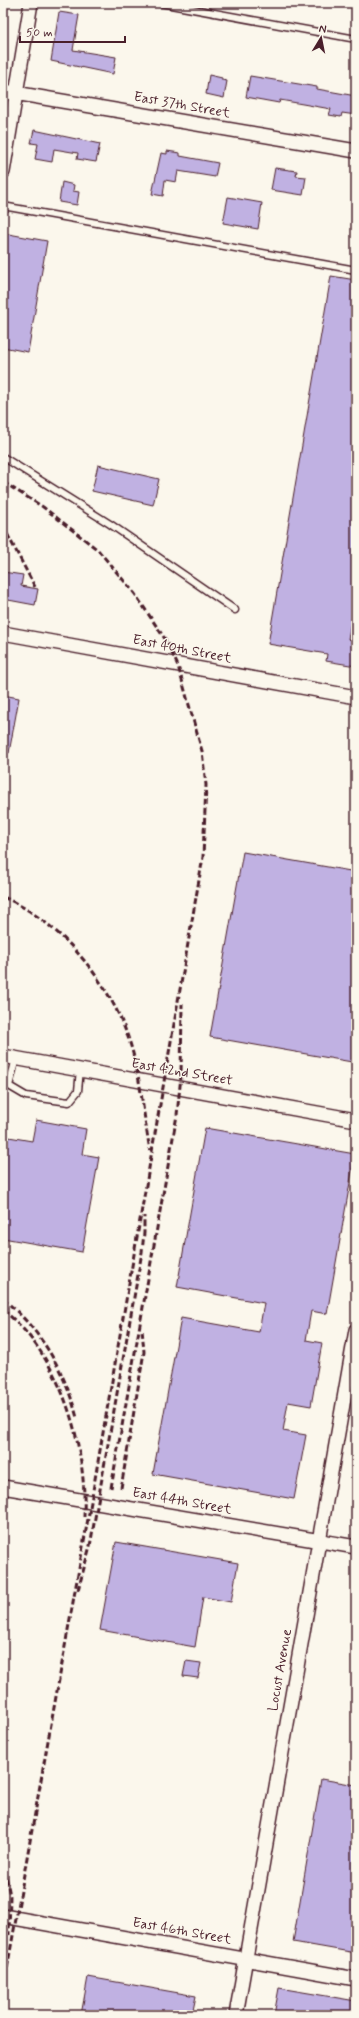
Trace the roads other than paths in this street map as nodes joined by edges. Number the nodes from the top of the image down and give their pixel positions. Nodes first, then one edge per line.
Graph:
1 (31, 3) edge
2 (160, 3) edge
3 (356, 39) edge
4 (9, 92) edge
5 (356, 151) edge
6 (3, 172) edge
7 (3, 206) edge
8 (356, 270) edge
9 (3, 456) edge
10 (235, 610) dead end
11 (3, 633) edge
12 (356, 697) edge
13 (9, 1057) edge
14 (80, 1069) junction
15 (356, 1120) edge
16 (356, 1330) edge
17 (3, 1487) edge
18 (319, 1541) junction
19 (356, 1547) edge
20 (3, 1916) edge
21 (246, 1958) junction
22 (356, 1979) edge
23 (236, 2015) edge

1 - 4 street
2 - 3 lane
4 - 5 street, East 37th Street
4 - 6 street
7 - 8 lane
9 - 10 lane
11 - 12 street, East 40th Street
13 - 14 street, East 42nd Street
13 - 14 lane
14 - 15 street, East 42nd Street
16 - 18 street, Locust Avenue
17 - 18 street, East 44th Street
18 - 19 street, East 44th Street
18 - 21 street, Locust Avenue
20 - 21 street, East 46th Street
21 - 22 street, East 46th Street
21 - 23 street, Locust Avenue

